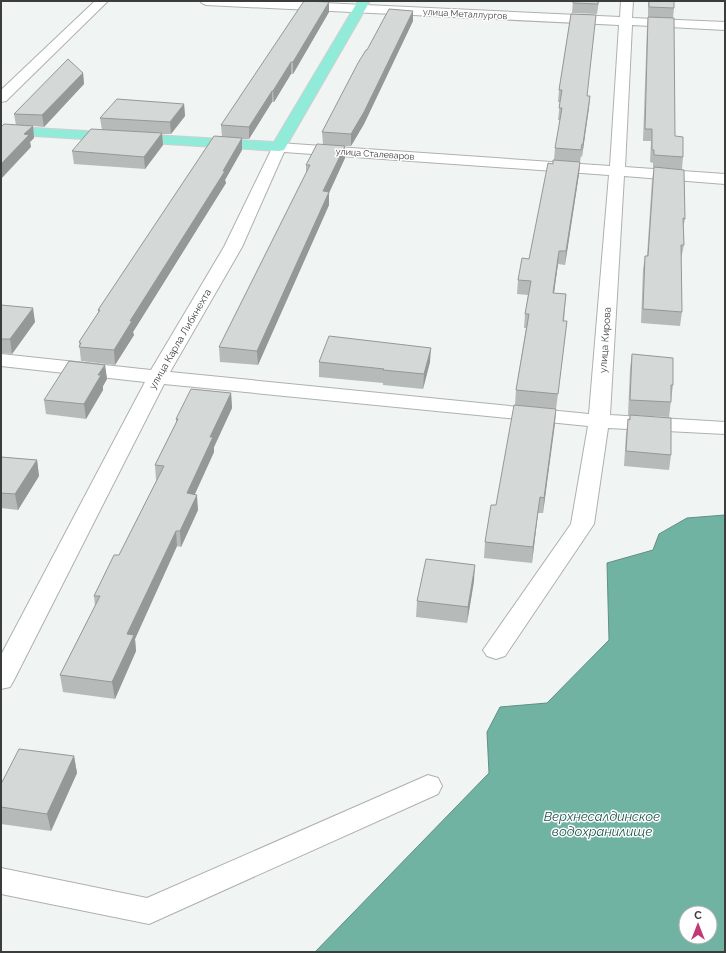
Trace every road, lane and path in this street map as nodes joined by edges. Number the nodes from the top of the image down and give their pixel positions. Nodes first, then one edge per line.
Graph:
1 (102, 1) edge
2 (206, 1) edge
3 (627, 1) edge
4 (362, 5) edge
5 (626, 22) junction
6 (725, 26) edge
7 (1, 98) edge
8 (1, 130) edge
9 (279, 147) junction
10 (617, 172) junction
11 (725, 179) edge
12 (1, 360) edge
13 (157, 377) junction
14 (599, 421) junction
15 (725, 428) edge
16 (496, 650) dead end
17 (1, 680) edge
18 (428, 786) dead end
19 (1, 881) edge

1 - 7 street
2 - 4 street, улица Металлургов
3 - 5 street, улица Кирова
4 - 5 street, улица Металлургов
4 - 9 main road, улица Карла Либкнехта
5 - 6 street, улица Металлургов
5 - 10 street, улица Кирова
8 - 9 main road, улица Сталеваров
9 - 10 street, улица Сталеваров
9 - 13 street, улица Карла Либкнехта
10 - 11 street, улица Сталеваров
10 - 14 street, улица Кирова
12 - 13 street
13 - 14 street
13 - 17 street, улица Карла Либкнехта
14 - 15 street
14 - 16 street, улица Кирова
18 - 19 street

